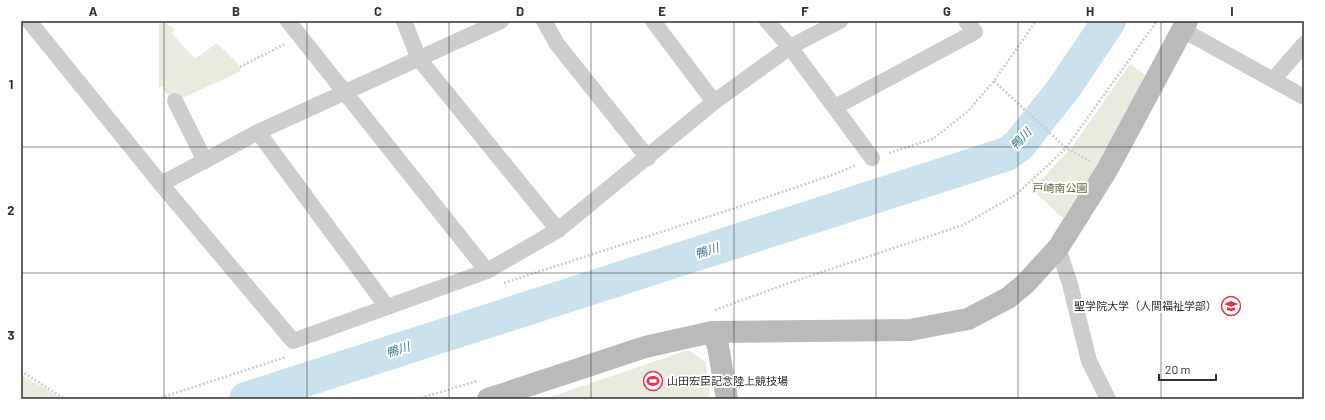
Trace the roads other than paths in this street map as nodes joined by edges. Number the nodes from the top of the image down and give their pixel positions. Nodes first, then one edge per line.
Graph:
1 (29, 21) edge
2 (404, 21) edge
3 (501, 21) edge
4 (544, 21) edge
5 (653, 21) edge
6 (767, 21) edge
7 (840, 21) edge
8 (966, 21) edge
9 (290, 22) edge
10 (1184, 25) edge
11 (1304, 44) edge
12 (790, 47) junction
13 (419, 59) junction
14 (1274, 79) junction
15 (345, 94) junction
16 (1304, 97) edge
17 (175, 101) dead end
18 (714, 102) junction
19 (835, 107) junction
20 (258, 132) junction
21 (648, 158) junction
22 (872, 158) road end
23 (205, 161) junction
24 (161, 184) junction
25 (558, 230) junction
26 (1058, 248) junction
27 (487, 271) junction
28 (387, 307) junction
29 (712, 321) junction
30 (486, 389) edge
31 (727, 399) edge
32 (1108, 399) edge

1 - 24 street
2 - 13 street
3 - 13 street
4 - 21 street
5 - 18 street
6 - 12 street
7 - 12 street
8 - 19 street
9 - 15 street
10 - 14 street
10 - 26 street
11 - 14 street
12 - 18 street
12 - 19 street
13 - 15 street
13 - 25 street
14 - 16 street
15 - 20 street
15 - 27 street
17 - 23 street
18 - 21 street
19 - 22 street
20 - 23 street
20 - 28 street
21 - 25 street
23 - 24 street
24 - 28 street
25 - 27 street
26 - 29 street
26 - 32 street
27 - 28 street
29 - 30 street
29 - 31 street

